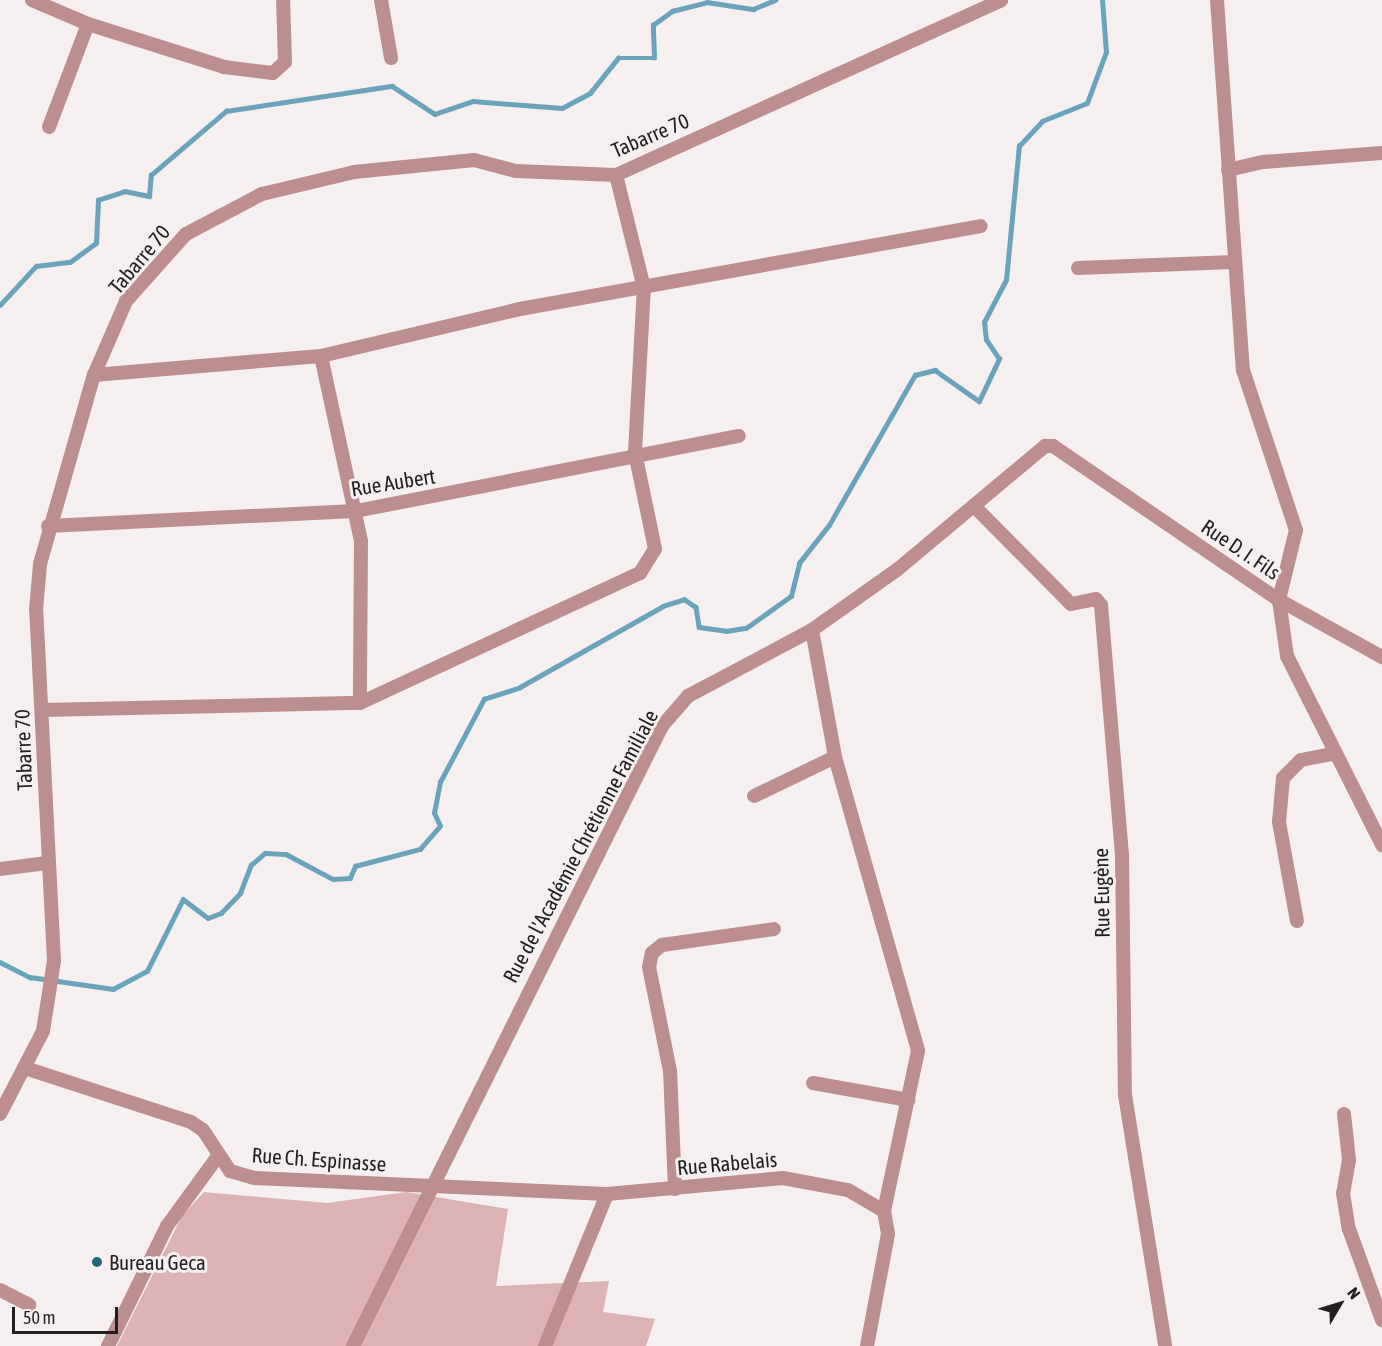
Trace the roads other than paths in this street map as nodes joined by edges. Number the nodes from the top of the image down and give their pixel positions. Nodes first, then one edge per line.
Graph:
1 (32, 0) edge
2 (283, 0) edge
3 (381, 0) edge
4 (1000, 0) edge
5 (1217, 0) edge
6 (88, 24) junction
7 (391, 58) dead end
8 (49, 127) dead end
9 (1382, 153) edge
10 (1228, 170) junction
11 (616, 175) junction
12 (981, 226) dead end
13 (1233, 262) junction
14 (1078, 268) dead end
15 (644, 288) junction
16 (321, 356) junction
17 (94, 375) junction
18 (739, 436) dead end
19 (1045, 446) joint
20 (635, 452) junction
21 (976, 508) junction
22 (356, 511) junction
23 (48, 526) junction
24 (1279, 600) junction
25 (812, 630) junction
26 (1382, 657) edge
27 (360, 704) junction
28 (43, 710) junction
29 (1332, 754) junction
30 (835, 757) junction
31 (754, 796) dead end
32 (1382, 846) edge
33 (48, 863) junction
34 (0, 869) edge
35 (1297, 921) dead end
36 (774, 929) dead end
37 (28, 1069) junction
38 (813, 1083) dead end
39 (908, 1100) junction
40 (0, 1114) edge
41 (1344, 1114) dead end
42 (218, 1156) junction
43 (430, 1184) junction
44 (675, 1189) junction
45 (607, 1194) junction
46 (884, 1211) junction
47 (0, 1290) edge
48 (29, 1305) dead end
49 (1382, 1320) edge
50 (108, 1346) edge
51 (353, 1346) edge
52 (545, 1346) edge
53 (867, 1346) edge
54 (1165, 1346) edge

1 - 6 street
2 - 6 street
3 - 7 street
4 - 11 street, Tabarre 70
5 - 10 street
6 - 8 street
9 - 10 street
10 - 13 street
11 - 15 street
11 - 17 street, Tabarre 70
12 - 15 street
13 - 14 street
13 - 24 street
15 - 16 street
15 - 20 street
16 - 17 street
16 - 22 street
17 - 23 street, Tabarre 70
18 - 20 street, Rue Aubert
19 - 21 street, Rue de l'Académie Chrétienne Familiale
19 - 24 street, Rue D. I. Fils
20 - 22 street, Rue Aubert
20 - 27 street
21 - 25 street, Rue de l'Académie Chrétienne Familiale
21 - 54 street, Rue Eugène
22 - 23 street, Rue Aubert
22 - 27 street
23 - 28 street, Tabarre 70
24 - 26 street
24 - 29 street, Rue D. I. Fils
25 - 30 street
25 - 43 street, Rue de l'Académie Chrétienne Familiale
27 - 28 street
28 - 33 street, Tabarre 70
29 - 32 street, Rue D. I. Fils
29 - 35 street
30 - 31 street
30 - 39 street
33 - 34 street
33 - 37 street, Tabarre 70
36 - 44 street
37 - 40 street, Tabarre 70
37 - 42 street, Rue Ch. Espinasse
38 - 39 street
39 - 46 street
41 - 49 street
42 - 43 street, Rue Ch. Espinasse
42 - 50 street
43 - 45 street, Rue Rabelais
43 - 51 street, Rue de l'Académie Chrétienne Familiale
44 - 45 street, Rue Rabelais
44 - 46 street, Rue Rabelais
45 - 52 street
46 - 53 street
47 - 48 street

